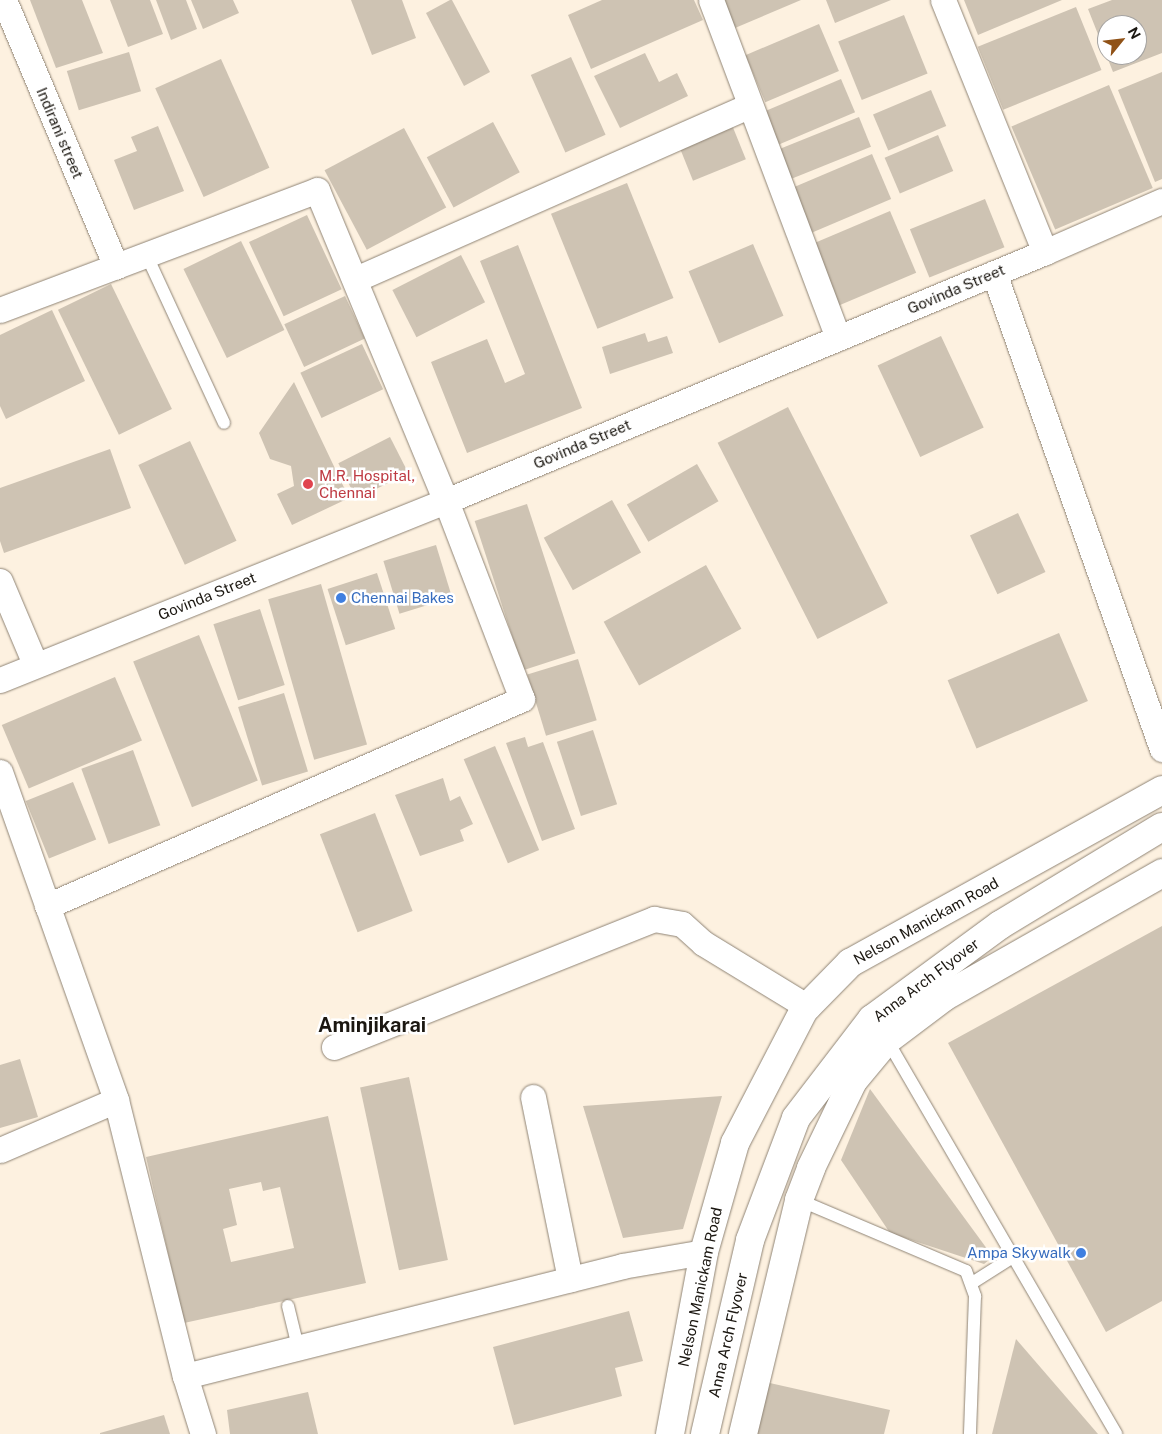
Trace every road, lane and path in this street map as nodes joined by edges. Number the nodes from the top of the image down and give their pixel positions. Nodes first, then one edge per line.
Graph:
1 (4, 0) edge
2 (711, 0) edge
3 (944, 0) edge
4 (750, 106) junction
5 (1162, 201) edge
6 (1045, 252) junction
7 (146, 254) junction
8 (116, 266) junction
9 (994, 272) junction
10 (356, 279) junction
11 (0, 310) edge
12 (838, 338) junction
13 (224, 423) dead end
14 (446, 501) junction
15 (0, 582) edge
16 (35, 664) junction
17 (0, 680) edge
18 (1162, 749) edge
19 (0, 772) edge
20 (1162, 790) edge
21 (1162, 827) edge
22 (1162, 873) edge
23 (47, 906) junction
24 (808, 1007) junction
25 (887, 1040) junction
26 (334, 1047) dead end
27 (533, 1097) dead end
28 (116, 1100) junction
29 (0, 1150) edge
30 (799, 1200) junction
31 (704, 1252) junction
32 (1013, 1257) junction
33 (570, 1279) junction
34 (972, 1283) junction
35 (288, 1306) dead end
36 (298, 1347) junction
37 (185, 1376) junction
38 (203, 1434) edge
39 (670, 1434) edge
40 (705, 1434) edge
41 (743, 1434) edge
42 (970, 1434) edge
43 (1116, 1434) edge

1 - 8 street, Indirani street
2 - 4 street
3 - 6 street
4 - 10 street
4 - 12 street
5 - 6 street, Govinda Street
6 - 9 street, Govinda Street
7 - 8 street
7 - 10 street
7 - 13 lane
8 - 11 street
9 - 12 street, Govinda Street
9 - 18 street
10 - 14 street
12 - 14 street, Govinda Street
14 - 16 street, Govinda Street
14 - 23 street
15 - 16 street
16 - 17 street, Govinda Street
19 - 23 street
20 - 24 main road, Nelson Manickam Road
21 - 40 main road, Anna Arch Flyover
22 - 25 main road
23 - 28 street
24 - 26 street
24 - 31 main road, Nelson Manickam Road
25 - 30 main road
25 - 32 lane
27 - 33 street
28 - 29 street
28 - 37 street
30 - 34 lane
30 - 41 main road
31 - 33 street
31 - 39 main road, Nelson Manickam Road
32 - 34 lane
32 - 43 lane
33 - 36 street
34 - 42 lane
35 - 36 lane
36 - 37 street
37 - 38 street

